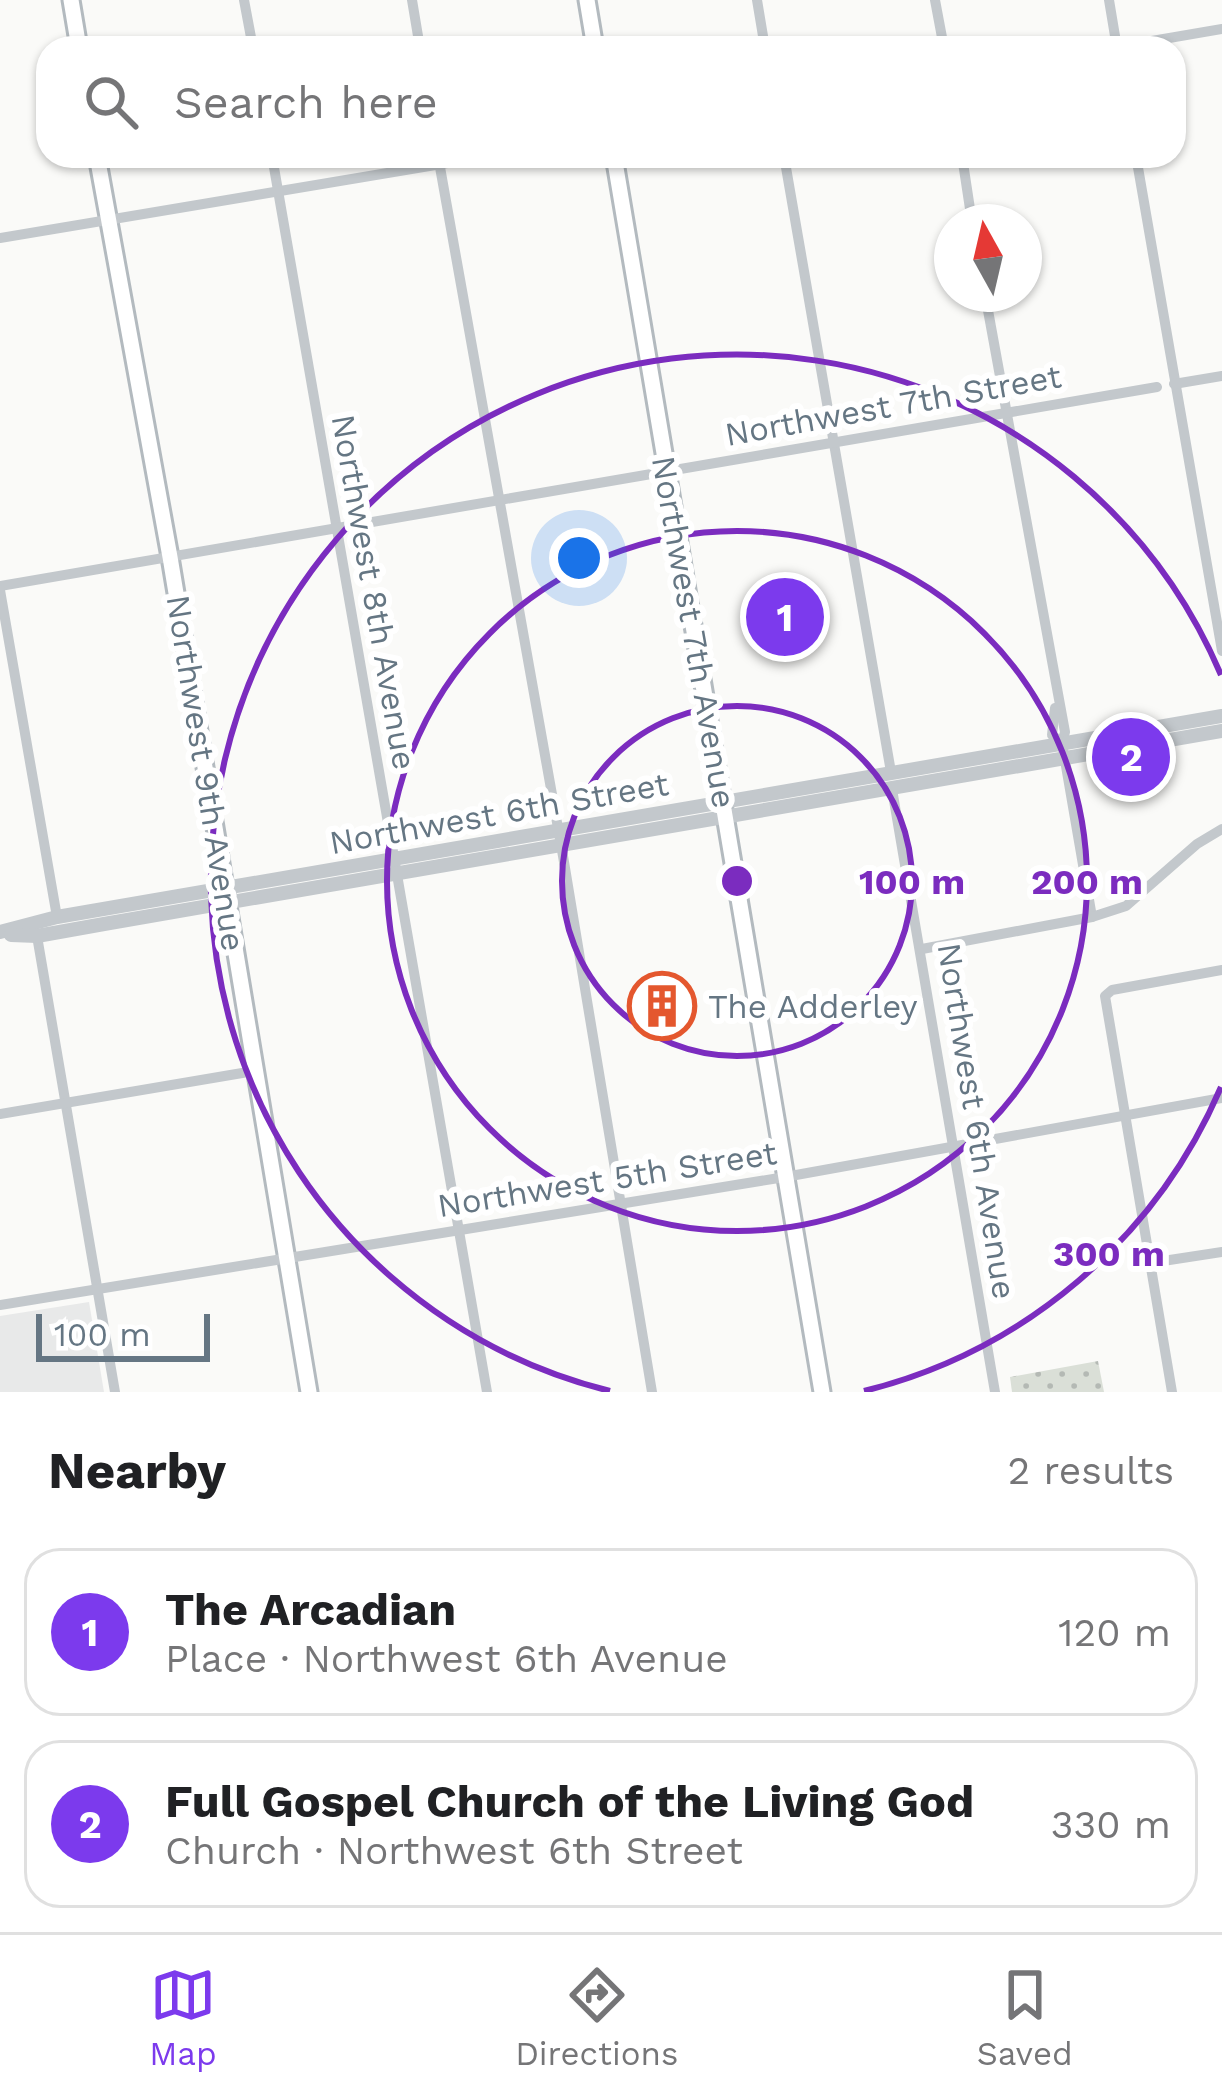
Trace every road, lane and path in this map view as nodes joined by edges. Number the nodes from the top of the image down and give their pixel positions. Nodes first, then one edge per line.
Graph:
1 (71, 0) edge
2 (244, 0) edge
3 (412, 0) edge
4 (587, 0) edge
5 (757, 0) edge
6 (935, 0) edge
7 (1109, 0) edge
8 (1222, 29) edge
9 (77, 36) edge
10 (251, 36) edge
11 (418, 36) edge
12 (594, 36) edge
13 (763, 36) edge
14 (942, 36) edge
15 (1114, 36) edge
16 (1183, 36) edge
17 (99, 168) edge
18 (274, 168) edge
19 (397, 168) edge
20 (439, 168) edge
21 (616, 168) edge
22 (786, 168) edge
23 (964, 168) edge
24 (1138, 168) edge
25 (278, 191) junction
26 (969, 204) edge
27 (107, 220) junction
28 (0, 238) edge
29 (988, 312) edge
30 (1222, 376) edge
31 (1174, 384) junction
32 (1157, 387) dead end
33 (1004, 413) junction
34 (832, 442) junction
35 (666, 471) junction
36 (498, 501) junction
37 (335, 527) junction
38 (170, 557) junction
39 (0, 588) edge
40 (1222, 651) edge
41 (1222, 719) edge
42 (1064, 751) junction
43 (891, 781) junction
44 (723, 809) junction
45 (1222, 829) edge
46 (556, 830) junction
47 (561, 846) junction
48 (393, 858) junction
49 (395, 874) junction
50 (227, 896) junction
51 (57, 917) junction
52 (1092, 917) junction
53 (0, 933) edge
54 (37, 936) junction
55 (922, 949) junction
56 (1222, 970) edge
57 (254, 1071) junction
58 (1222, 1099) edge
59 (67, 1103) junction
60 (0, 1114) edge
61 (1126, 1115) junction
62 (953, 1148) junction
63 (785, 1177) junction
64 (621, 1203) junction
65 (461, 1230) junction
66 (1222, 1252) edge
67 (285, 1258) junction
68 (1150, 1263) junction
69 (98, 1288) junction
70 (0, 1305) edge
71 (115, 1392) edge
72 (309, 1392) edge
73 (487, 1392) edge
74 (652, 1392) edge
75 (822, 1392) edge
76 (995, 1392) edge
77 (1172, 1392) edge

1 - 9 main road
2 - 10 street
3 - 11 street
4 - 12 main road
5 - 13 street
6 - 14 street
7 - 15 street
8 - 16 street
17 - 27 main road, Northwest 9th Avenue
18 - 25 street, Northwest 8th Avenue
19 - 25 street
20 - 36 street
21 - 35 main road, Northwest 7th Avenue
22 - 34 street, Northwest 6th Avenue
23 - 26 street
24 - 31 street
25 - 27 street
25 - 37 street, Northwest 8th Avenue
27 - 28 street
27 - 38 main road, Northwest 9th Avenue
29 - 33 street
30 - 31 street
31 - 40 street
32 - 33 street, Northwest 7th Street
33 - 34 street, Northwest 7th Street
33 - 42 street
34 - 35 street, Northwest 7th Street
34 - 43 street, Northwest 6th Avenue
35 - 36 street, Northwest 7th Street
35 - 44 main road, Northwest 7th Avenue
36 - 37 street, Northwest 7th Street
36 - 46 street
37 - 38 street, Northwest 7th Street
37 - 48 street, Northwest 8th Avenue
38 - 39 street, Northwest 7th Street
38 - 50 main road, Northwest 9th Avenue
39 - 51 street
41 - 42 street, Northwest 6th Street
42 - 43 street, Northwest 6th Street
42 - 52 street
43 - 44 street, Northwest 6th Street
43 - 55 street, Northwest 6th Avenue
44 - 46 street, Northwest 6th Street
44 - 47 street, Northwest 6th Street
44 - 63 main road, Northwest 7th Avenue
45 - 52 street
46 - 47 street
46 - 48 street, Northwest 6th Street
47 - 49 street, Northwest 6th Street
47 - 64 street
48 - 49 street, Northwest 8th Avenue
48 - 50 street, Northwest 6th Street
49 - 50 street, Northwest 6th Street
49 - 65 street, Northwest 8th Avenue
50 - 51 street, Northwest 6th Street
50 - 54 street, Northwest 6th Street
50 - 57 main road, Northwest 9th Avenue
51 - 53 street, Northwest 6th Street
52 - 55 street
53 - 54 street, Northwest 6th Street
54 - 59 street
55 - 62 street, Northwest 6th Avenue
56 - 61 street
57 - 59 street
57 - 67 main road, Northwest 9th Avenue
58 - 61 street, Northwest 5th Street
59 - 60 street
59 - 69 street
61 - 62 street, Northwest 5th Street
61 - 68 street
62 - 63 street, Northwest 5th Street
62 - 76 street, Northwest 6th Avenue
63 - 64 street, Northwest 5th Street
63 - 75 main road, Northwest 7th Avenue
64 - 65 street, Northwest 5th Street
64 - 74 street
65 - 67 street, Northwest 5th Street
65 - 73 street, Northwest 8th Avenue
66 - 68 street
67 - 69 street, Northwest 5th Street
67 - 72 main road, Northwest 9th Avenue
68 - 77 street
69 - 70 street, Northwest 5th Street
69 - 71 street

